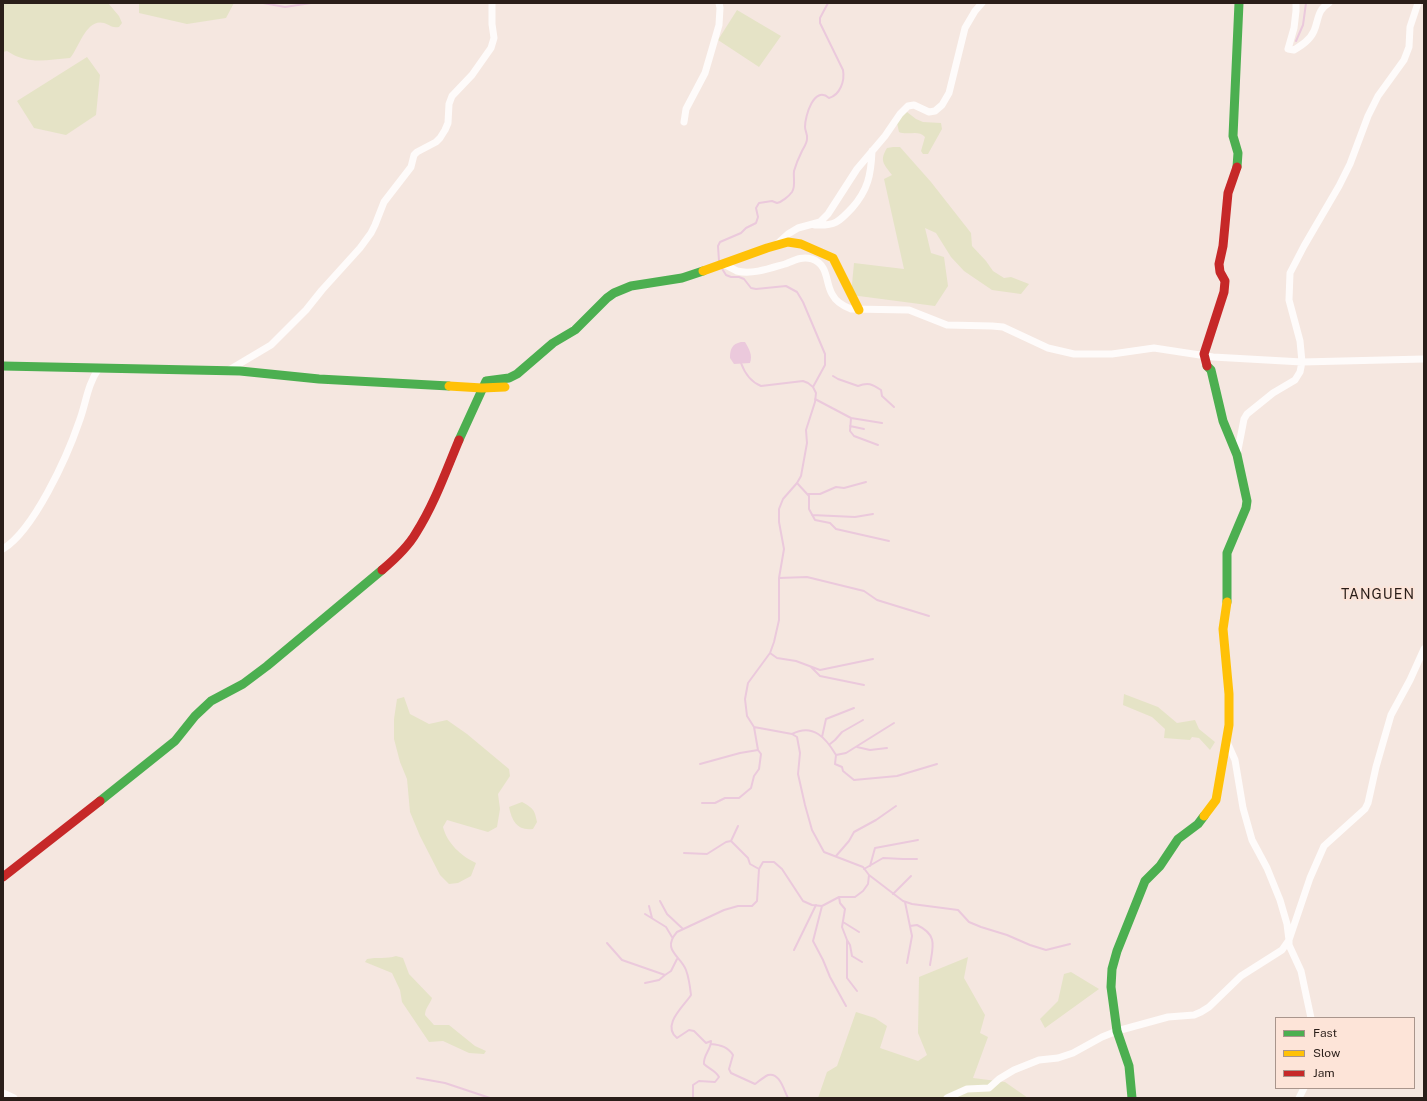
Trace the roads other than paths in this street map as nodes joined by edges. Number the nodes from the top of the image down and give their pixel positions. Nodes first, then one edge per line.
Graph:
1 (492, 3) edge
2 (719, 3) edge
3 (982, 3) edge
4 (1239, 3) edge
5 (1296, 3) edge
6 (1329, 3) edge
7 (1418, 3) edge
8 (684, 122) dead end
9 (872, 151) junction
10 (814, 225) junction
11 (774, 247) junction
12 (723, 264) junction
13 (859, 310) junction
14 (1205, 356) junction
15 (1424, 359) edge
16 (1302, 362) junction
17 (3, 366) edge
18 (98, 368) junction
19 (228, 371) junction
20 (505, 387) dead end
21 (482, 388) junction
22 (1237, 455) junction
23 (3, 549) edge
24 (1424, 649) edge
25 (1227, 742) junction
26 (3, 877) edge
27 (1289, 940) junction
28 (1311, 1017) edge
29 (1117, 1031) junction
30 (1304, 1089) edge
31 (3, 1093) edge
32 (14, 1098) edge
33 (947, 1098) edge
34 (1132, 1098) edge
35 (1299, 1098) edge

1 - 19 street
2 - 8 street
3 - 9 street
4 - 14 street
5 - 6 street
7 - 16 street
9 - 10 street
9 - 10 street
10 - 11 street
11 - 12 street
11 - 13 street
12 - 13 street
12 - 21 street
13 - 14 street
14 - 16 street
14 - 22 street
15 - 16 street
16 - 22 street
17 - 18 street
18 - 19 street
18 - 23 street
19 - 21 street
20 - 21 street
21 - 26 street
22 - 25 street
24 - 27 street
25 - 27 street
25 - 29 street
27 - 28 street
27 - 29 street
29 - 33 street
29 - 34 street
30 - 35 street
31 - 32 street

